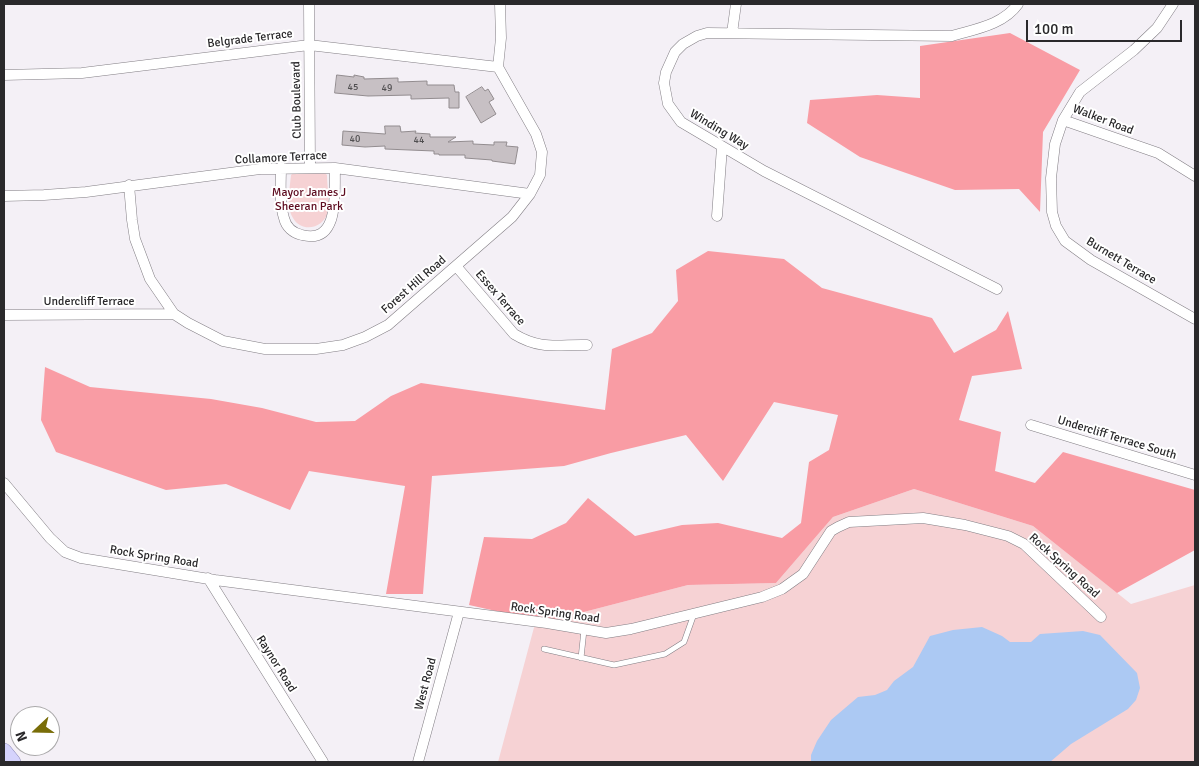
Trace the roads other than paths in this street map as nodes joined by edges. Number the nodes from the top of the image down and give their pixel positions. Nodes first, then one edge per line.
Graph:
1 (309, 4) edge
2 (500, 4) edge
3 (736, 4) edge
4 (1018, 4) edge
5 (1173, 4) edge
6 (732, 33) junction
7 (309, 45) junction
8 (498, 67) junction
9 (4, 75) edge
10 (1063, 120) junction
11 (722, 147) junction
12 (310, 167) junction
13 (281, 168) junction
14 (334, 168) junction
15 (1195, 176) edge
16 (129, 186) junction
17 (530, 194) junction
18 (4, 196) edge
19 (717, 216) dead end
20 (456, 266) junction
21 (998, 289) dead end
22 (174, 314) junction
23 (4, 315) edge
24 (1195, 319) edge
25 (587, 345) dead end
26 (1031, 425) dead end
27 (1195, 474) edge
28 (4, 483) edge
29 (208, 578) junction
30 (459, 612) junction
31 (694, 614) junction
32 (1101, 617) dead end
33 (584, 630) junction
34 (544, 649) dead end
35 (581, 658) junction
36 (4, 751) edge
37 (13, 762) edge
38 (323, 762) edge
39 (418, 762) edge

1 - 7 street, Club Boulevard
2 - 8 street
3 - 6 street
4 - 6 street, Winding Way
5 - 10 street, Walker Road
6 - 11 street, Winding Way
7 - 8 street, Belgrade Terrace
7 - 9 street, Belgrade Terrace
7 - 12 street, Club Boulevard
8 - 17 street, Forest Hill Road
10 - 15 street, Walker Road
10 - 24 street, Burnett Terrace
11 - 19 street
11 - 21 street, Winding Way
12 - 13 street, Collamore Terrace
12 - 14 street, Collamore Terrace
13 - 14 street
13 - 16 street, Collamore Terrace
14 - 17 street, Collamore Terrace
16 - 18 street, Collamore Terrace
16 - 22 street, Forest Hill Road
17 - 20 street, Forest Hill Road
20 - 22 street, Forest Hill Road
20 - 25 street, Essex Terrace
22 - 23 street, Undercliff Terrace
26 - 27 street, Undercliff Terrace South
28 - 29 street, Rock Spring Road
29 - 30 street, Rock Spring Road
29 - 38 street, Raynor Road
30 - 33 street, Rock Spring Road
30 - 39 street, West Road
31 - 32 street, Rock Spring Road
31 - 33 street, Rock Spring Road
31 - 35 lane
33 - 35 lane
34 - 35 lane
36 - 37 main road

